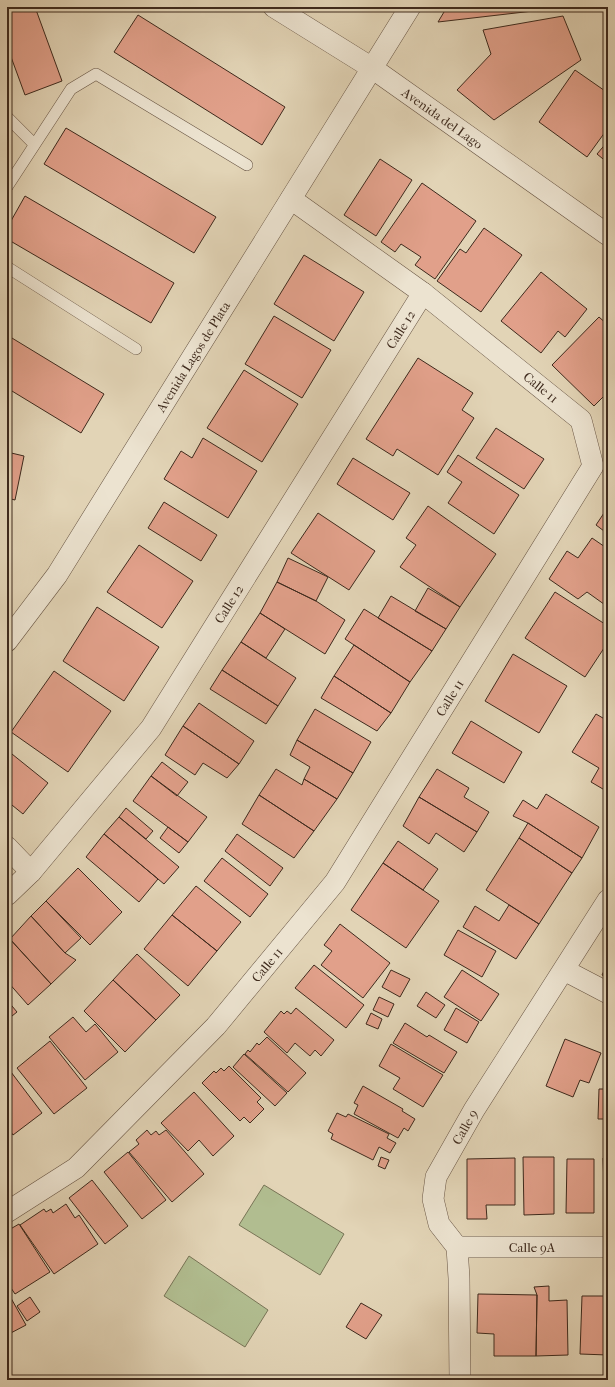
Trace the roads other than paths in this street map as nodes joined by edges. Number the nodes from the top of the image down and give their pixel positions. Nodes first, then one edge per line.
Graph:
1 (274, 7) edge
2 (410, 7) edge
3 (372, 68) junction
4 (7, 116) edge
5 (34, 144) junction
6 (247, 165) dead end
7 (7, 187) edge
8 (291, 199) junction
9 (608, 235) edge
10 (7, 267) edge
11 (423, 293) junction
12 (136, 348) dead end
13 (7, 641) edge
14 (7, 847) edge
15 (31, 872) junction
16 (7, 896) edge
17 (608, 900) edge
18 (564, 970) junction
19 (608, 993) edge
20 (7, 1212) edge
21 (457, 1247) junction
22 (608, 1247) edge
23 (460, 1380) edge

1 - 3 street, Avenida del Lago
2 - 3 street, Avenida Lagos de Plata
3 - 8 street, Avenida Lagos de Plata
3 - 9 street, Avenida del Lago
4 - 5 lane
5 - 6 lane
5 - 7 lane
8 - 11 street, Calle 11
8 - 13 street, Avenida Lagos de Plata
10 - 12 lane
11 - 15 street, Calle 12
11 - 20 street, Calle 11
14 - 15 street
15 - 16 street, Calle 12
17 - 18 street, Calle 9
18 - 19 street
18 - 21 street, Calle 9
21 - 22 street, Calle 9A
21 - 23 street

